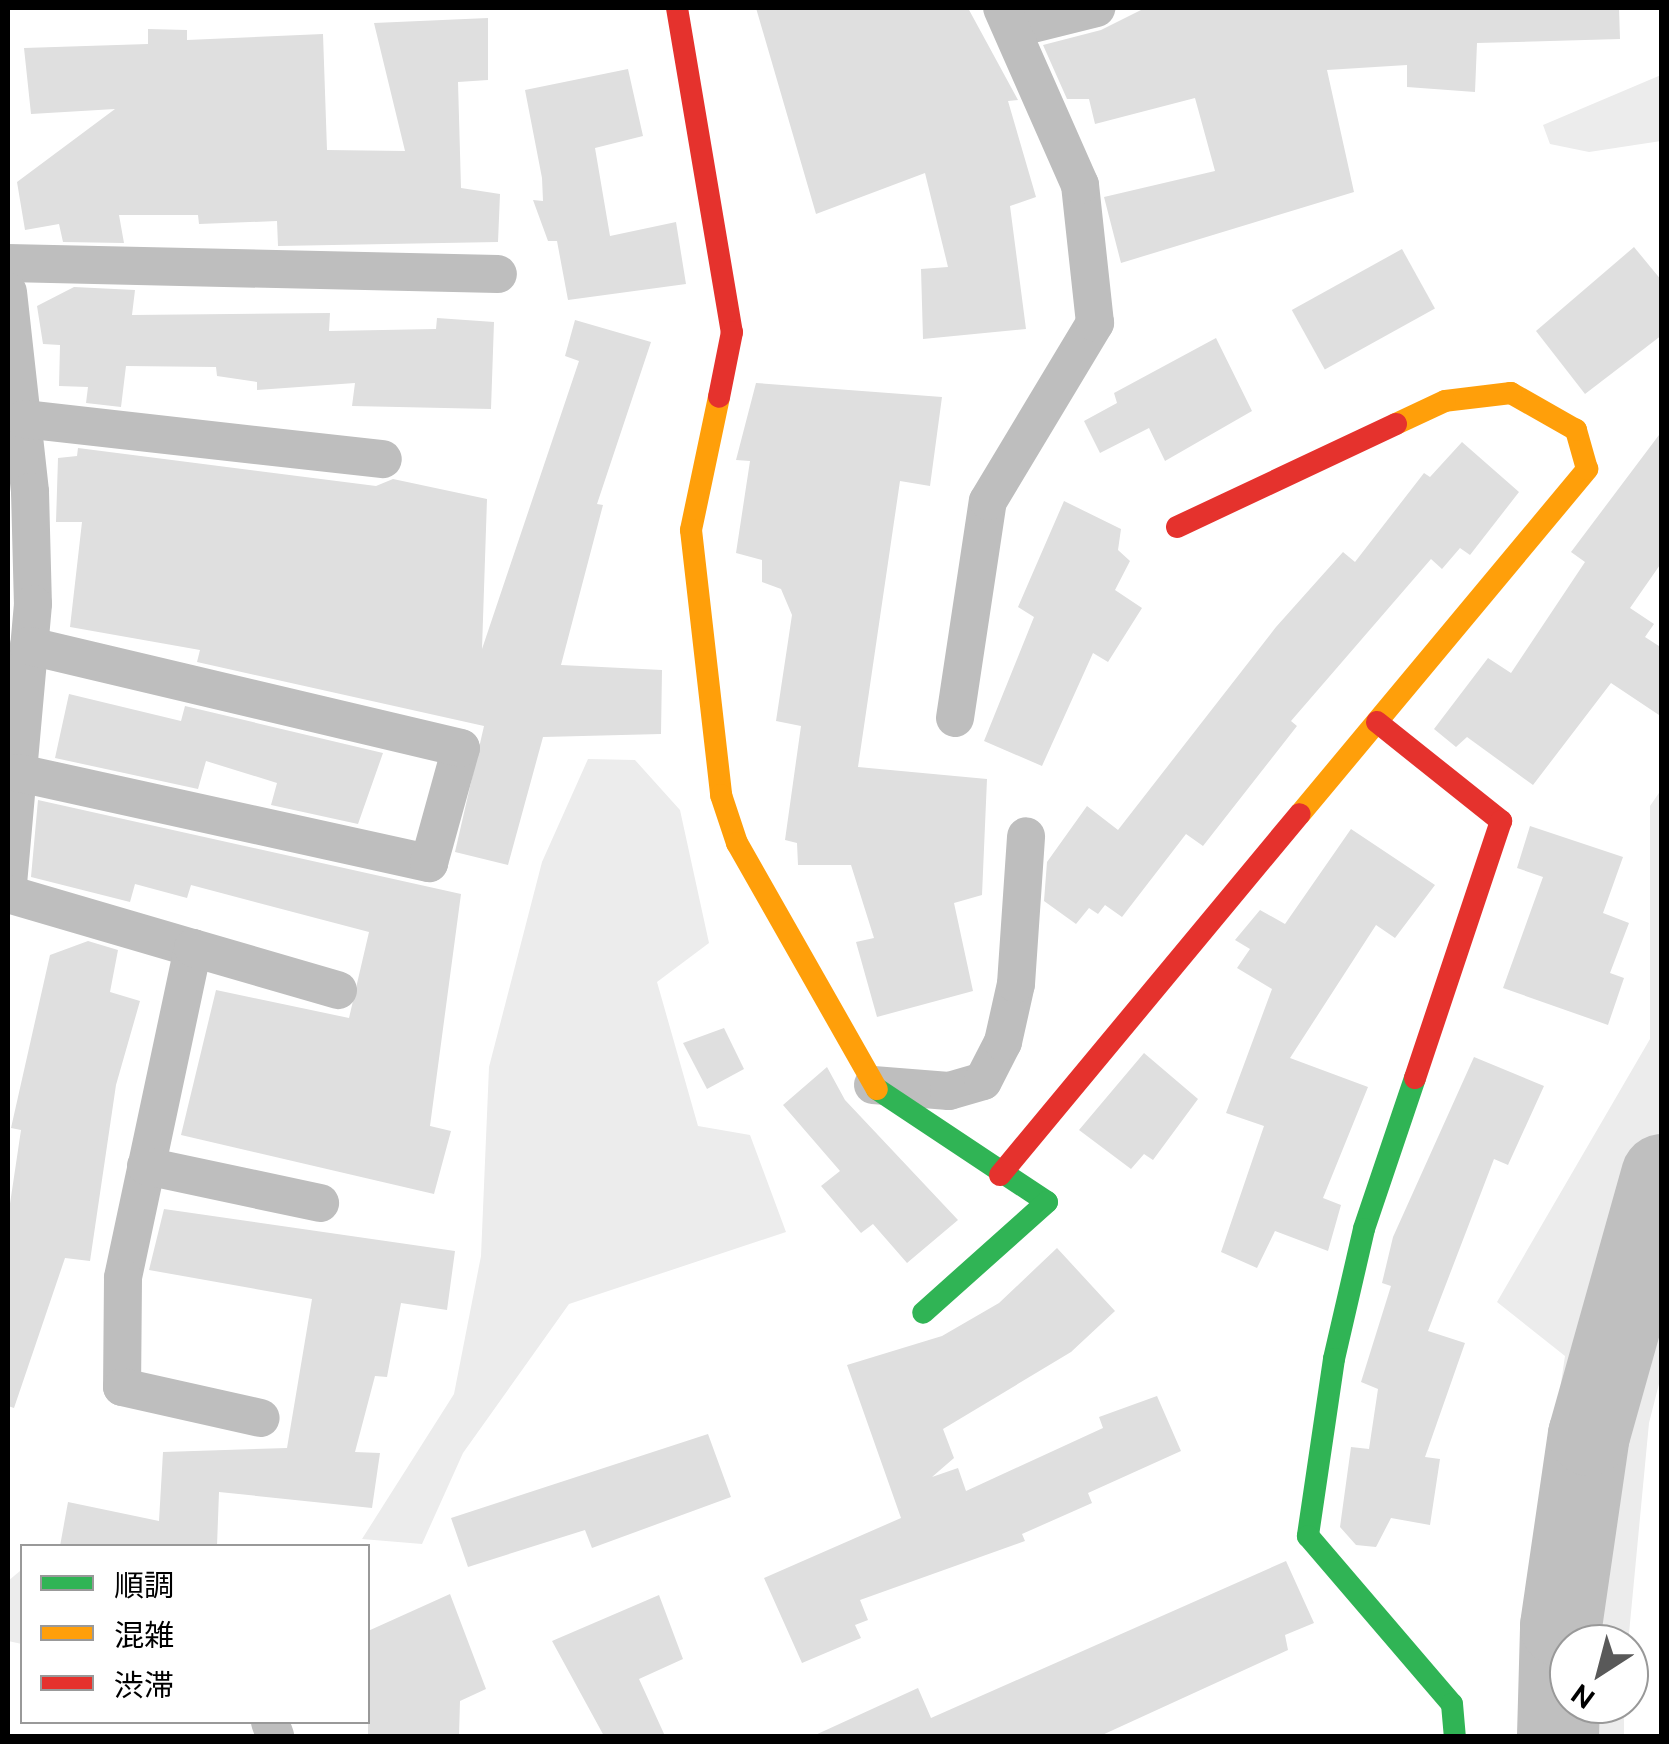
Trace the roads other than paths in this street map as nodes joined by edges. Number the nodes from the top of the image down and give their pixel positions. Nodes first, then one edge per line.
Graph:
1 (676, 8) edge
2 (1096, 8) edge
3 (1007, 18) edge
4 (8, 263) edge
5 (498, 274) dead end
6 (8, 292) edge
7 (24, 419) junction
8 (383, 459) dead end
9 (1176, 527) dead end
10 (29, 646) junction
11 (954, 718) dead end
12 (1377, 722) junction
13 (19, 773) junction
14 (1026, 836) dead end
15 (8, 883) edge
16 (8, 894) edge
17 (193, 948) junction
18 (338, 990) dead end
19 (870, 1084) junction
20 (146, 1166) junction
21 (1000, 1175) junction
22 (320, 1203) dead end
23 (923, 1314) dead end
24 (261, 1418) dead end
25 (1454, 1736) edge

1 - 19 street
2 - 3 street
3 - 11 street
4 - 5 street
6 - 7 street
7 - 8 street
7 - 10 street
9 - 12 street
10 - 13 street
10 - 13 street
12 - 21 street
12 - 25 street
13 - 15 street
14 - 19 street
16 - 17 street
17 - 18 street
17 - 20 street
19 - 21 street
20 - 22 street
20 - 24 street
21 - 23 street

